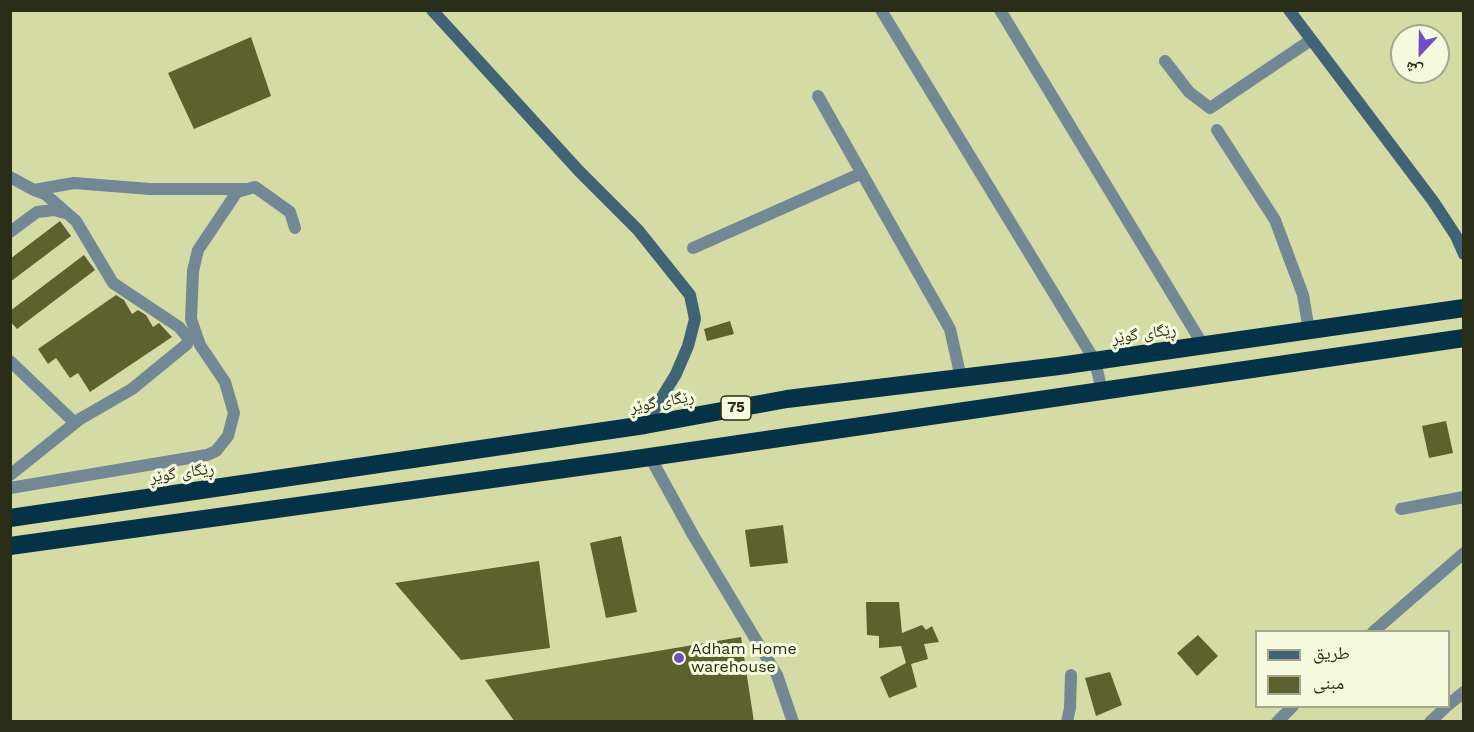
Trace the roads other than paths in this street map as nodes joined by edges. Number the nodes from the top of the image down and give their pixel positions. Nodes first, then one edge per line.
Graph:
1 (432, 10) edge
2 (881, 10) edge
3 (1000, 10) edge
4 (1289, 10) edge
5 (1311, 40) junction
6 (1165, 61) dead end
7 (818, 96) dead end
8 (1217, 130) dead end
9 (862, 173) junction
10 (10, 177) edge
11 (249, 189) junction
12 (34, 190) junction
13 (68, 214) junction
14 (295, 228) dead end
15 (10, 232) edge
16 (693, 248) dead end
17 (1464, 254) edge
18 (1464, 308) edge
19 (1310, 330) junction
20 (1464, 338) edge
21 (1203, 345) junction
22 (10, 361) edge
23 (1095, 361) junction
24 (961, 378) junction
25 (1102, 391) junction
26 (75, 423) junction
27 (645, 425) junction
28 (650, 457) junction
29 (10, 475) edge
30 (10, 488) edge
31 (1464, 497) edge
32 (1401, 509) dead end
33 (10, 518) edge
34 (10, 546) edge
35 (1464, 553) edge
36 (1375, 630) edge
37 (1071, 675) dead end
38 (1464, 692) edge
39 (1450, 704) edge
40 (1291, 708) edge
41 (1446, 708) edge
42 (793, 722) edge
43 (1067, 722) edge
44 (1277, 722) edge
45 (1430, 722) edge

1 - 27 street
2 - 23 street
3 - 21 street
4 - 5 street
5 - 6 street
5 - 17 street
7 - 9 street
8 - 19 street
9 - 16 street
9 - 24 street
10 - 12 street
11 - 12 street
11 - 14 street
11 - 30 street
12 - 13 street
13 - 15 street
13 - 26 street
18 - 19 highway, ڕێگای گوێڕ / 75
19 - 21 highway, ڕێگای گوێڕ / 75
20 - 25 highway, 75
21 - 23 highway, ڕێگای گوێڕ / 75
22 - 26 street
23 - 24 highway, ڕێگای گوێڕ / 75
23 - 25 street
24 - 27 highway, ڕێگای گوێڕ / 75
25 - 28 highway, 75
26 - 29 street
27 - 33 highway, ڕێگای گوێڕ / 75
28 - 34 highway, 75
28 - 42 street
31 - 32 street
35 - 36 street
37 - 43 street
38 - 39 street
40 - 44 street
41 - 45 street

